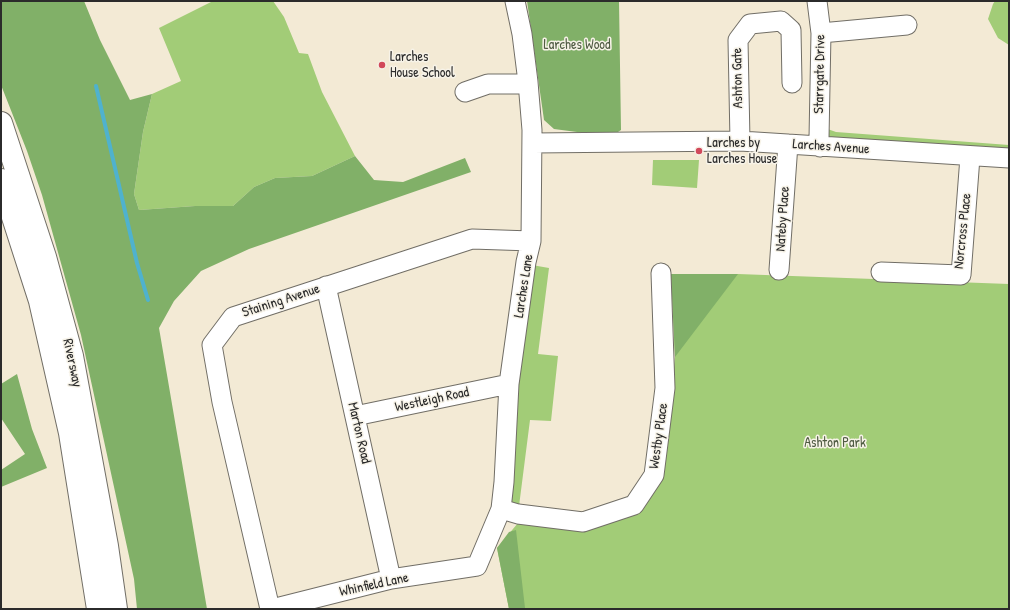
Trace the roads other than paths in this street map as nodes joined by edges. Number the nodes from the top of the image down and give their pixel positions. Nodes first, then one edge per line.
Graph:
1 (515, 1) edge
2 (817, 1) edge
3 (907, 25) dead end
4 (821, 33) junction
5 (820, 61) junction
6 (792, 62) junction
7 (528, 82) junction
8 (792, 83) dead end
9 (465, 92) dead end
10 (1, 123) edge
11 (740, 141) junction
12 (533, 143) junction
13 (788, 144) junction
14 (820, 147) junction
15 (970, 157) junction
16 (1009, 158) edge
17 (1, 180) edge
18 (531, 241) junction
19 (779, 270) dead end
20 (881, 272) dead end
21 (661, 273) dead end
22 (326, 286) junction
23 (510, 384) junction
24 (355, 416) junction
25 (500, 508) junction
26 (477, 566) joint
27 (392, 579) junction
28 (98, 609) edge
29 (116, 609) edge
30 (271, 609) edge

1 - 7 street, Larches Lane
2 - 4 street, Starrgate Drive
3 - 4 street
4 - 5 street, Starrgate Drive
5 - 6 street
5 - 14 street, Starrgate Drive
6 - 8 street, Ashton Gate
6 - 11 street, Ashton Gate
7 - 9 street
7 - 12 street, Larches Lane
10 - 29 highway, Riversway
11 - 12 street, Larches Avenue
11 - 13 street, Larches Avenue
12 - 18 street, Larches Lane
13 - 14 street, Larches Avenue
13 - 19 street, Nateby Place
14 - 15 street, Larches Avenue
15 - 16 street, Larches Avenue
15 - 20 street, Norcross Place
17 - 28 highway, Riversway
18 - 22 street, Staining Avenue
18 - 23 street, Larches Lane
21 - 25 street, Westby Place
22 - 24 street, Marton Road
22 - 30 street, Staining Avenue
23 - 24 street, Westleigh Road
23 - 25 street, Larches Lane
24 - 27 street, Marton Road
25 - 26 street, Larches Lane
26 - 27 street, Whinfield Lane
27 - 30 street, Whinfield Lane

